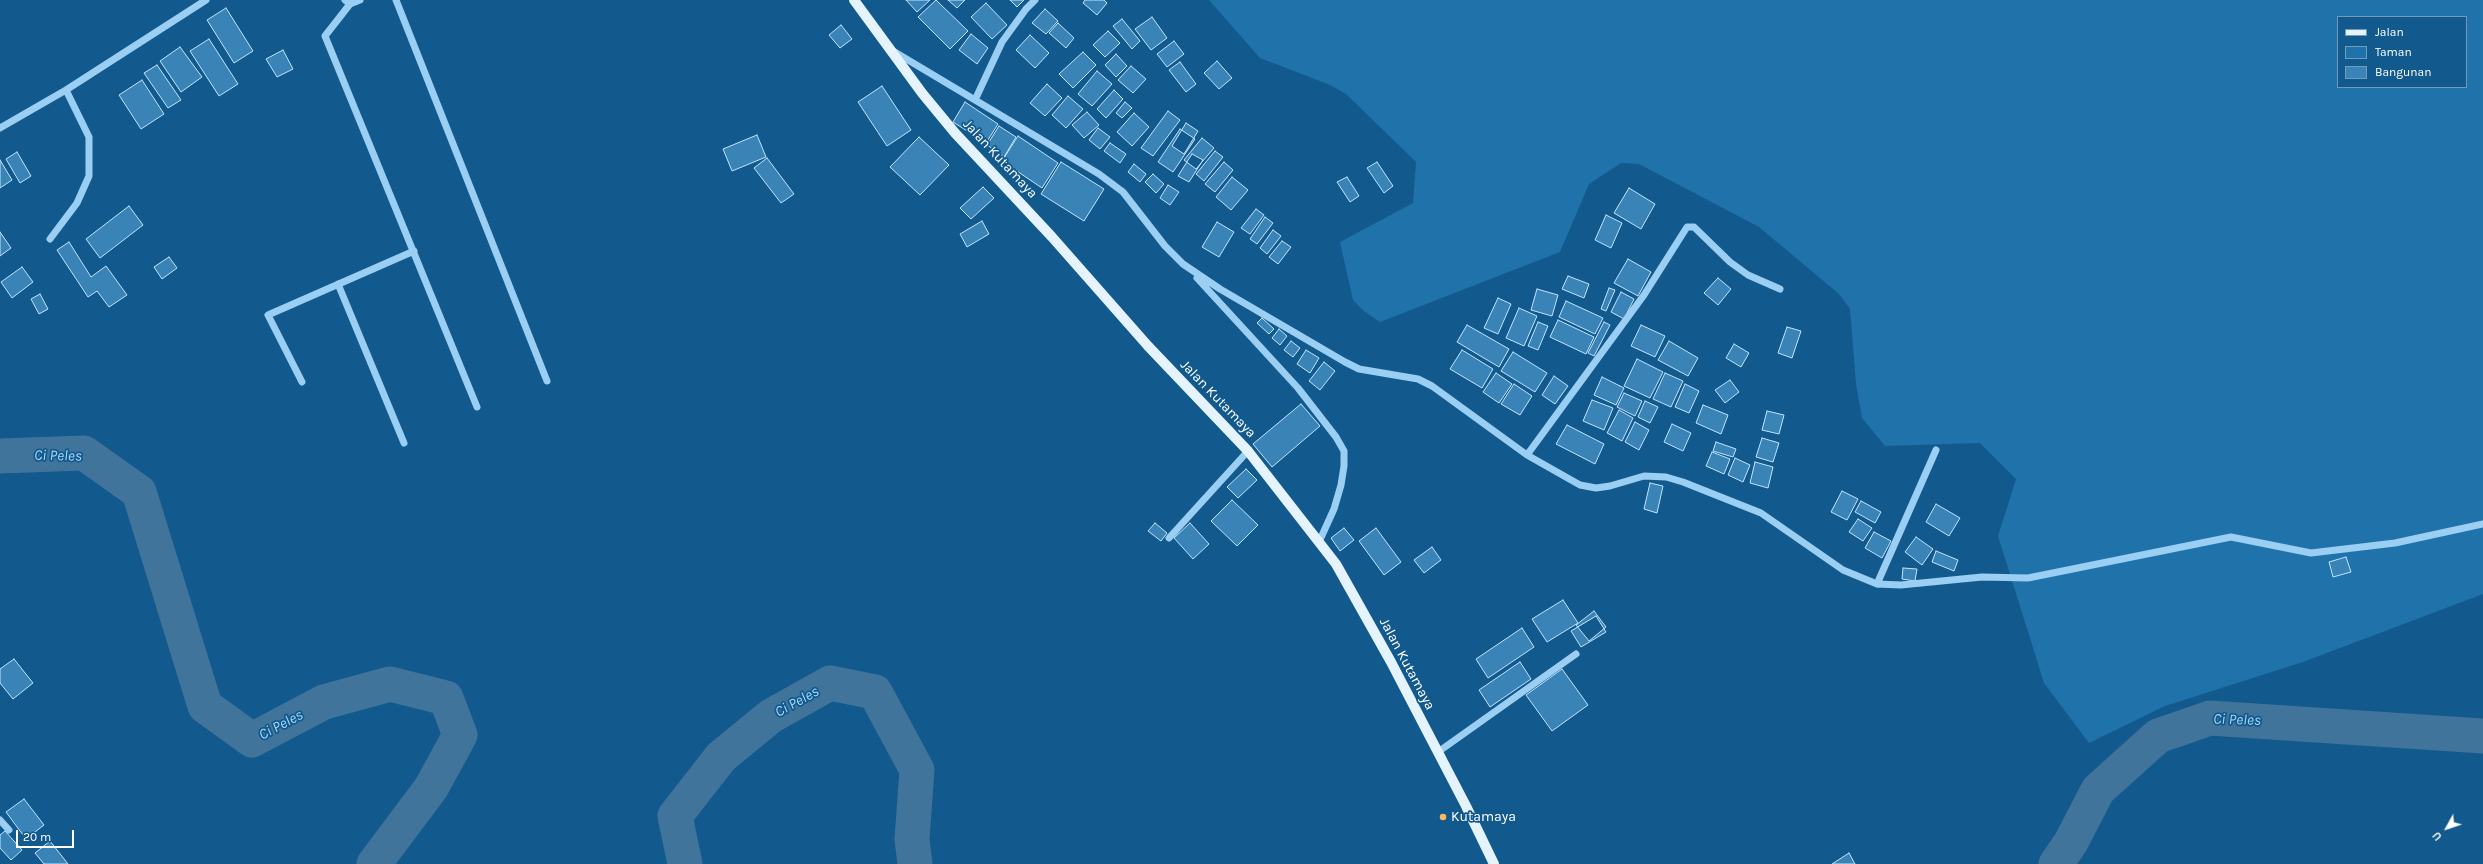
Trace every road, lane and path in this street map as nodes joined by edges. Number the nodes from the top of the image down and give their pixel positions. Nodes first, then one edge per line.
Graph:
1 (206, 0) edge
2 (360, 0) edge
3 (396, 0) edge
4 (854, 0) edge
5 (1035, 0) edge
6 (347, 2) edge
7 (888, 48) junction
8 (66, 90) junction
9 (975, 100) junction
10 (0, 128) edge
11 (50, 239) dead end
12 (414, 252) junction
13 (1183, 264) junction
14 (338, 284) junction
15 (1780, 289) dead end
16 (548, 381) dead end
17 (302, 382) dead end
18 (477, 407) dead end
19 (404, 443) dead end
20 (1248, 450) junction
21 (1936, 450) dead end
22 (1527, 455) junction
23 (2483, 524) edge
24 (1169, 538) dead end
25 (1319, 542) junction
26 (1877, 584) junction
27 (1576, 654) dead end
28 (1438, 752) junction
29 (0, 820) edge
30 (9, 830) dead end
31 (1494, 864) edge

1 - 8 street
2 - 6 street
3 - 16 street
4 - 7 main road, Jalan Kutamaya
5 - 9 street
6 - 12 street
7 - 9 street
7 - 20 main road, Jalan Kutamaya
8 - 10 street
8 - 11 street
9 - 13 street
12 - 14 street
12 - 18 street
13 - 22 street
13 - 25 street
14 - 17 street
14 - 19 street
15 - 22 street
20 - 24 street
20 - 25 main road, Jalan Kutamaya
21 - 26 street
22 - 26 street
23 - 26 street
25 - 28 main road, Jalan Kutamaya
27 - 28 street
28 - 31 main road, Jalan Kutamaya
29 - 30 street

